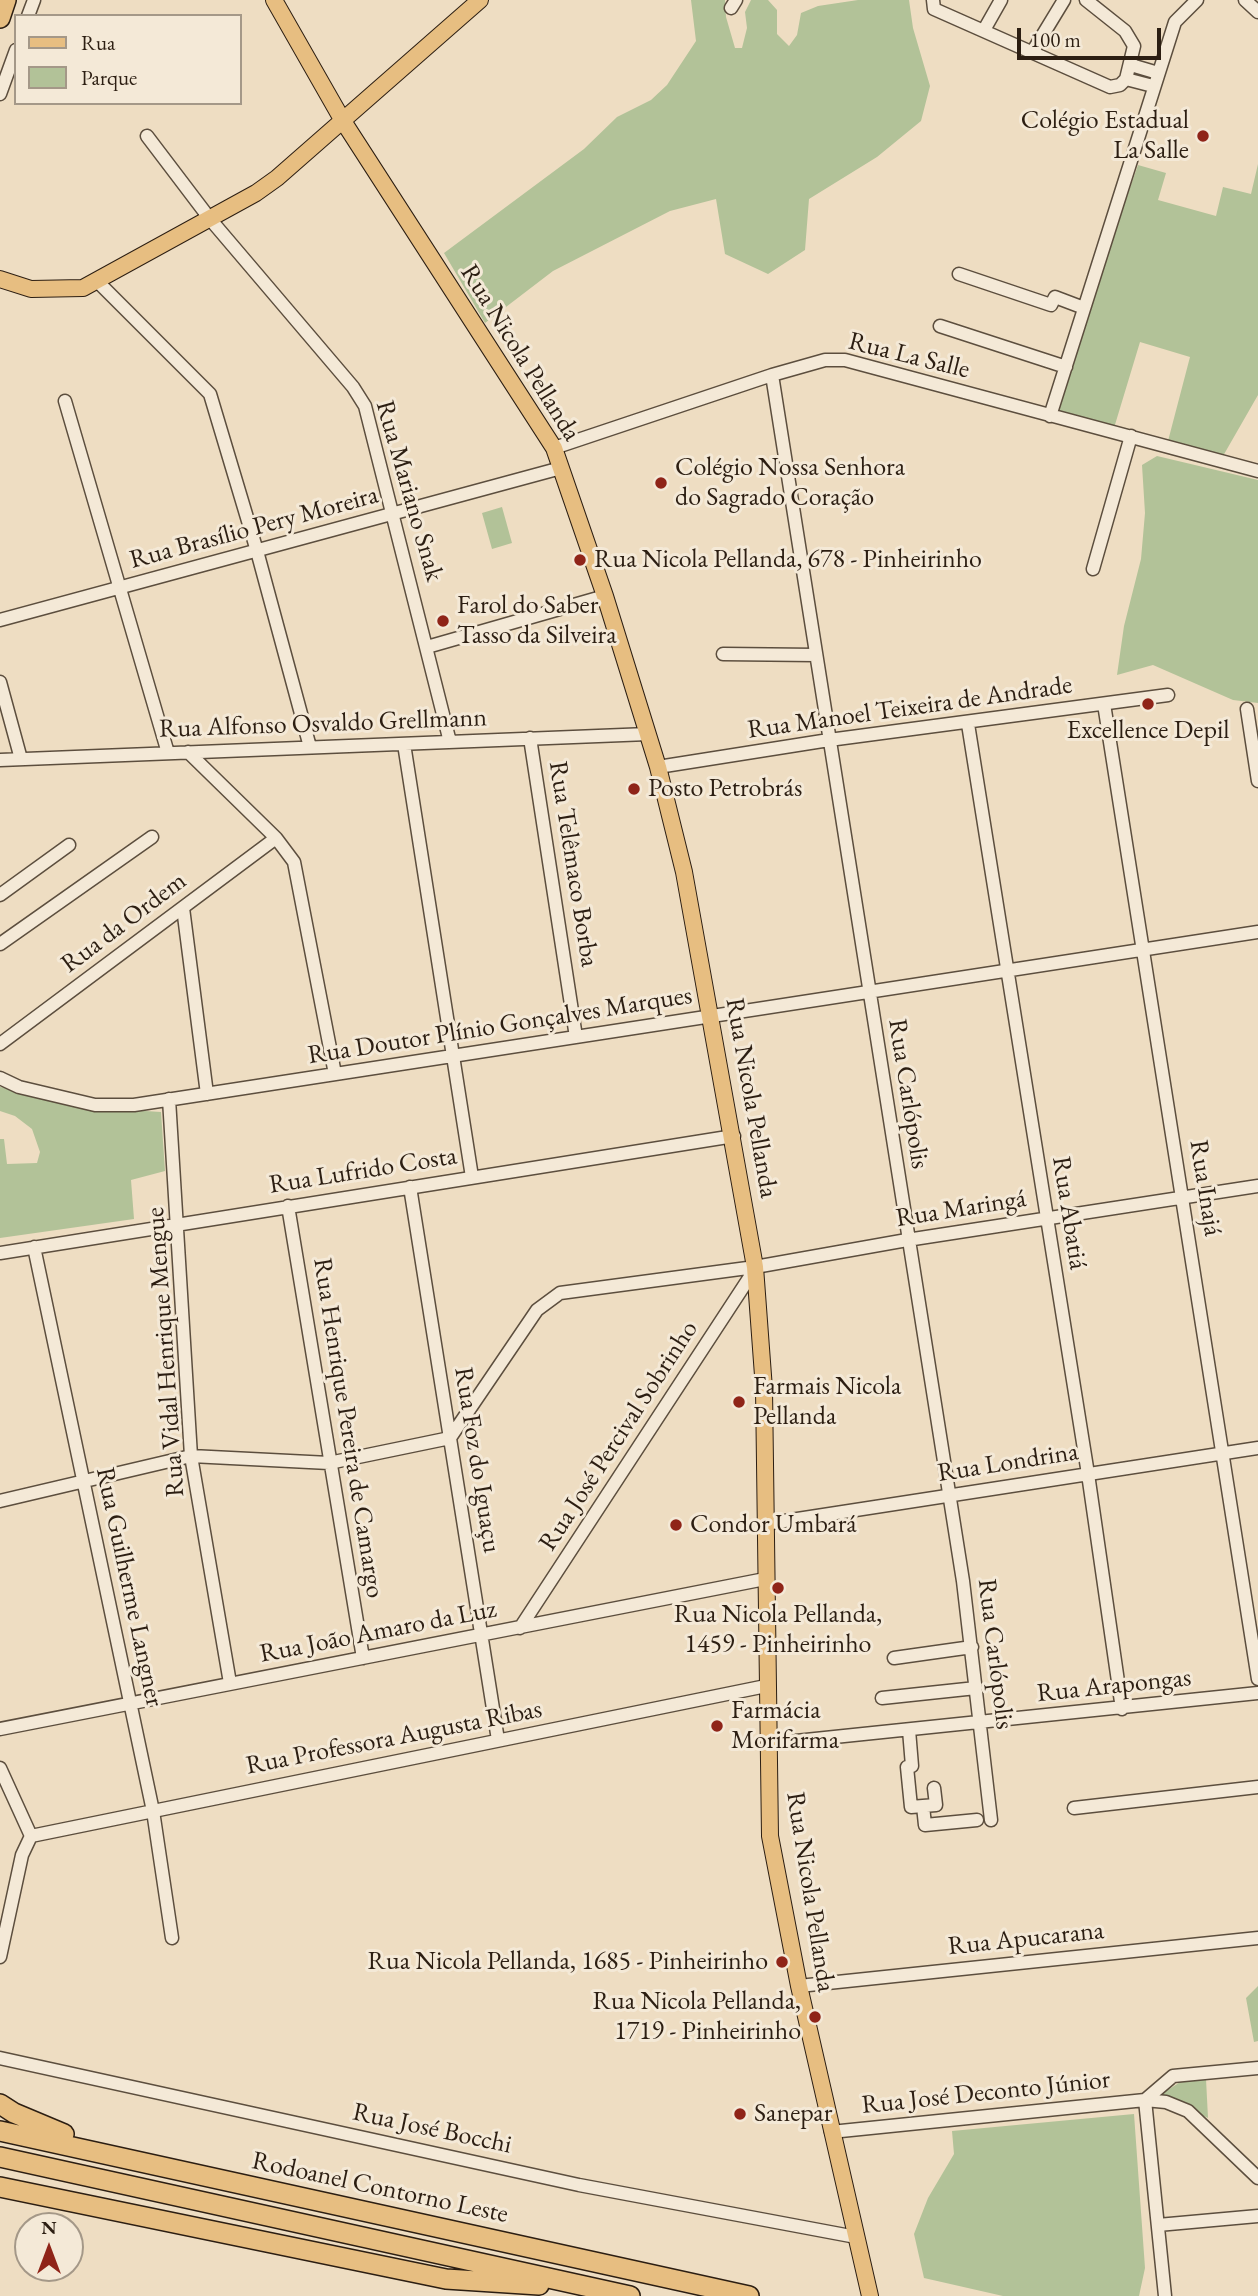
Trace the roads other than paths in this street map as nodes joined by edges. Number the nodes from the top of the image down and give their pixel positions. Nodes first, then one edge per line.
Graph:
1 (6, 0) edge
2 (274, 0) edge
3 (480, 0) edge
4 (933, 0) edge
5 (1001, 0) edge
6 (1064, 0) edge
7 (1086, 0) edge
8 (1197, 0) edge
9 (1245, 0) edge
10 (1258, 12) edge
11 (0, 18) edge
12 (984, 30) junction
13 (1033, 51) junction
14 (14, 56) edge
15 (1131, 65) junction
16 (1158, 73) junction
17 (1126, 79) junction
18 (1153, 86) junction
19 (0, 94) edge
20 (343, 121) junction
21 (147, 136) dead end
22 (210, 219) junction
23 (958, 274) dead end
24 (0, 279) edge
25 (98, 282) junction
26 (1084, 308) junction
27 (940, 326) dead end
28 (1066, 367) junction
29 (772, 375) junction
30 (65, 401) dead end
31 (1050, 416) junction
32 (1130, 436) junction
33 (554, 448) junction
34 (561, 468) junction
35 (1258, 471) edge
36 (394, 514) junction
37 (257, 551) junction
38 (1093, 569) dead end
39 (120, 588) junction
40 (605, 596) junction
41 (0, 620) edge
42 (427, 647) junction
43 (723, 654) dead end
44 (816, 656) junction
45 (0, 682) edge
46 (1168, 695) dead end
47 (1104, 704) junction
48 (1248, 709) dead end
49 (968, 724) junction
50 (648, 734) junction
51 (530, 738) junction
52 (830, 740) junction
53 (450, 742) junction
54 (404, 744) junction
55 (310, 747) junction
56 (188, 752) junction
57 (168, 753) junction
58 (21, 759) junction
59 (0, 760) edge
60 (658, 767) junction
61 (1258, 781) edge
62 (152, 836) dead end
63 (275, 838) junction
64 (69, 845) dead end
65 (0, 895) edge
66 (183, 908) junction
67 (1258, 932) edge
68 (0, 944) edge
69 (1145, 952) junction
70 (1007, 972) junction
71 (869, 993) junction
72 (712, 1017) junction
73 (576, 1037) junction
74 (0, 1044) edge
75 (455, 1056) junction
76 (335, 1074) junction
77 (0, 1078) edge
78 (207, 1094) junction
79 (169, 1100) junction
80 (734, 1136) junction
81 (471, 1177) junction
82 (1258, 1186) edge
83 (410, 1187) junction
84 (1184, 1197) junction
85 (289, 1206) junction
86 (1047, 1218) junction
87 (179, 1224) junction
88 (907, 1240) junction
89 (34, 1247) junction
90 (0, 1253) edge
91 (755, 1268) junction
92 (450, 1438) junction
93 (1258, 1448) edge
94 (1224, 1453) junction
95 (191, 1456) junction
96 (329, 1464) junction
97 (1088, 1474) junction
98 (84, 1481) junction
99 (949, 1495) junction
100 (0, 1501) edge
101 (765, 1524) junction
102 (765, 1579) junction
103 (520, 1628) junction
104 (482, 1635) junction
105 (972, 1647) junction
106 (363, 1658) junction
107 (894, 1658) dead end
108 (1258, 1679) edge
109 (230, 1683) junction
110 (766, 1686) junction
111 (976, 1688) junction
112 (1258, 1693) edge
113 (882, 1698) dead end
114 (131, 1704) junction
115 (1122, 1709) junction
116 (981, 1723) junction
117 (0, 1729) edge
118 (909, 1731) junction
119 (498, 1740) junction
120 (767, 1744) junction
121 (0, 1768) edge
122 (1258, 1787) edge
123 (934, 1788) dead end
124 (923, 1806) junction
125 (1074, 1808) dead end
126 (153, 1811) junction
127 (977, 1820) dead end
128 (991, 1820) dead end
129 (31, 1836) junction
130 (4, 1911) edge
131 (172, 1938) dead end
132 (1258, 1938) edge
133 (0, 1956) edge
134 (799, 1986) junction
135 (0, 2058) edge
136 (1258, 2068) edge
137 (1145, 2100) junction
138 (0, 2104) edge
139 (0, 2131) edge
140 (831, 2132) junction
141 (117, 2156) junction
142 (0, 2157) edge
143 (1258, 2179) edge
144 (0, 2187) edge
145 (1258, 2216) edge
146 (1158, 2225) junction
147 (856, 2237) junction
148 (603, 2289) junction
149 (869, 2294) edge
150 (630, 2296) edge
151 (750, 2296) edge
152 (1165, 2296) edge

1 - 11 highway
2 - 20 main road, Rua Nicola Pellanda
3 - 20 main road
4 - 12 street
5 - 12 street
6 - 13 street
7 - 15 street
8 - 16 street
9 - 10 street
12 - 13 street
13 - 17 street
14 - 19 street
15 - 16 street
15 - 17 street
16 - 18 street
17 - 18 street
18 - 26 street
20 - 22 main road
20 - 33 main road, Rua Nicola Pellanda
21 - 22 street, Rua Mariano Snak
22 - 25 main road
22 - 36 street, Rua Mariano Snak
23 - 26 street
24 - 25 main road
25 - 37 street
26 - 28 street
27 - 28 street
28 - 31 street
29 - 31 street, Rua La Salle
29 - 33 street, Rua La Salle
29 - 44 street, Rua Carlópolis
30 - 39 street
31 - 32 street, Rua La Salle
32 - 35 street, Rua La Salle
32 - 38 street
33 - 34 main road, Rua Nicola Pellanda
34 - 36 street, Rua Brasílio Pery Moreira
34 - 40 main road, Rua Nicola Pellanda
36 - 37 street, Rua Brasílio Pery Moreira
36 - 42 street, Rua Mariano Snak
37 - 39 street, Rua Brasílio Pery Moreira
37 - 55 street
39 - 41 street, Rua Brasílio Pery Moreira
39 - 57 street
40 - 42 street
40 - 50 main road, Rua Nicola Pellanda
42 - 53 street, Rua Mariano Snak
43 - 44 street
44 - 52 street, Rua Carlópolis
45 - 58 street
46 - 47 street, Rua Manoel Teixeira de Andrade
47 - 49 street, Rua Manoel Teixeira de Andrade
47 - 69 street, Rua Inajá
48 - 61 street
49 - 52 street, Rua Manoel Teixeira de Andrade
49 - 70 street, Rua Abatiá
50 - 51 street, Rua Alfonso Osvaldo Grellmann
50 - 60 main road, Rua Nicola Pellanda
51 - 53 street, Rua Alfonso Osvaldo Grellmann
51 - 73 street, Rua Telêmaco Borba
52 - 60 street, Rua Manoel Teixeira de Andrade
52 - 71 street, Rua Carlópolis
53 - 54 street, Rua Alfonso Osvaldo Grellmann
54 - 55 street, Rua Alfonso Osvaldo Grellmann
54 - 75 street
55 - 56 street, Rua Alfonso Osvaldo Grellmann
56 - 57 street, Rua Alfonso Osvaldo Grellmann
56 - 63 street
57 - 58 street, Rua Alfonso Osvaldo Grellmann
58 - 59 street, Rua Alfonso Osvaldo Grellmann
60 - 72 main road, Rua Nicola Pellanda
62 - 68 street
63 - 66 street, Rua da Ordem
63 - 76 street
64 - 65 street
66 - 74 street, Rua da Ordem
66 - 78 street
67 - 69 street, Rua Doutor Plínio Gonçalves Marques
69 - 70 street, Rua Doutor Plínio Gonçalves Marques
69 - 84 street, Rua Inajá
70 - 71 street, Rua Doutor Plínio Gonçalves Marques
70 - 86 street, Rua Abatiá
71 - 72 street, Rua Doutor Plínio Gonçalves Marques
71 - 88 street, Rua Carlópolis
72 - 73 street, Rua Doutor Plínio Gonçalves Marques
72 - 80 main road, Rua Nicola Pellanda
73 - 75 street, Rua Doutor Plínio Gonçalves Marques
75 - 76 street, Rua Doutor Plínio Gonçalves Marques
75 - 81 street
76 - 78 street, Rua Doutor Plínio Gonçalves Marques
77 - 79 street, Rua Doutor Plínio Gonçalves Marques
78 - 79 street, Rua Doutor Plínio Gonçalves Marques
79 - 87 street, Rua Vidal Henrique Mengue
80 - 81 street, Rua Lufrido Costa
80 - 91 main road, Rua Nicola Pellanda
81 - 83 street, Rua Lufrido Costa
82 - 84 street, Rua Maringá
83 - 85 street, Rua Lufrido Costa
83 - 92 street, Rua Foz do Iguaçu
84 - 86 street, Rua Maringá
84 - 94 street, Rua Inajá
85 - 87 street, Rua Lufrido Costa
85 - 96 street, Rua Henrique Pereira de Camargo
86 - 88 street, Rua Maringá
86 - 97 street, Rua Abatiá
87 - 89 street, Rua Lufrido Costa
87 - 95 street, Rua Vidal Henrique Mengue
88 - 91 street, Rua Maringá
88 - 99 street, Rua Carlópolis
89 - 90 street, Rua Lufrido Costa
89 - 98 street, Rua Guilherme Langner
91 - 92 street, Rua Maringá
91 - 101 main road, Rua Nicola Pellanda
91 - 103 street, Rua José Percival Sobrinho
92 - 96 street
92 - 104 street, Rua Foz do Iguaçu
93 - 94 street, Rua Londrina
94 - 97 street, Rua Londrina
94 - 108 street, Rua Inajá
95 - 96 street
95 - 98 street
95 - 109 street, Rua Vidal Henrique Mengue
96 - 106 street, Rua Henrique Pereira de Camargo
97 - 99 street, Rua Londrina
97 - 115 street, Rua Abatiá
98 - 100 street
98 - 114 street, Rua Guilherme Langner
99 - 101 street, Rua Londrina
99 - 105 street, Rua Carlópolis
101 - 102 main road, Rua Nicola Pellanda
102 - 103 street, Rua João Amaro da Luz
102 - 110 main road, Rua Nicola Pellanda
103 - 104 street, Rua João Amaro da Luz
104 - 106 street, Rua João Amaro da Luz
104 - 119 street, Rua Foz do Iguaçu
105 - 107 street
105 - 111 street, Rua Carlópolis
106 - 109 street, Rua João Amaro da Luz
109 - 114 street, Rua João Amaro da Luz
110 - 119 street, Rua Professora Augusta Ribas
110 - 120 main road, Rua Nicola Pellanda
111 - 113 street
111 - 116 street, Rua Carlópolis
112 - 115 street, Rua Arapongas
114 - 117 street, Rua João Amaro da Luz
114 - 126 street, Rua Guilherme Langner
115 - 116 street, Rua Arapongas
116 - 118 street, Rua Arapongas
116 - 128 street, Rua Carlópolis
118 - 120 street, Rua Arapongas
118 - 124 street
119 - 126 street, Rua Professora Augusta Ribas
120 - 134 main road, Rua Nicola Pellanda
121 - 129 street
122 - 125 street
123 - 124 street
124 - 127 street
126 - 129 street, Rua Professora Augusta Ribas
126 - 131 street, Rua Guilherme Langner
129 - 130 street
130 - 133 street
132 - 134 street, Rua Apucarana
134 - 140 main road, Rua Nicola Pellanda
135 - 147 street, Rua José Bocchi
136 - 137 street
137 - 140 street, Rua José Deconto Júnior
137 - 143 street, Rua José Deconto Júnior
137 - 146 street
138 - 141 highway
139 - 141 highway, Rodoanel Contorno Leste
140 - 147 main road, Rua Nicola Pellanda
141 - 151 highway, Rodoanel Contorno Leste
142 - 148 highway, Rodoanel Contorno Leste
144 - 148 highway
145 - 146 street
146 - 152 street
147 - 149 main road, Rua Nicola Pellanda
148 - 150 highway, Rodoanel Contorno Leste

